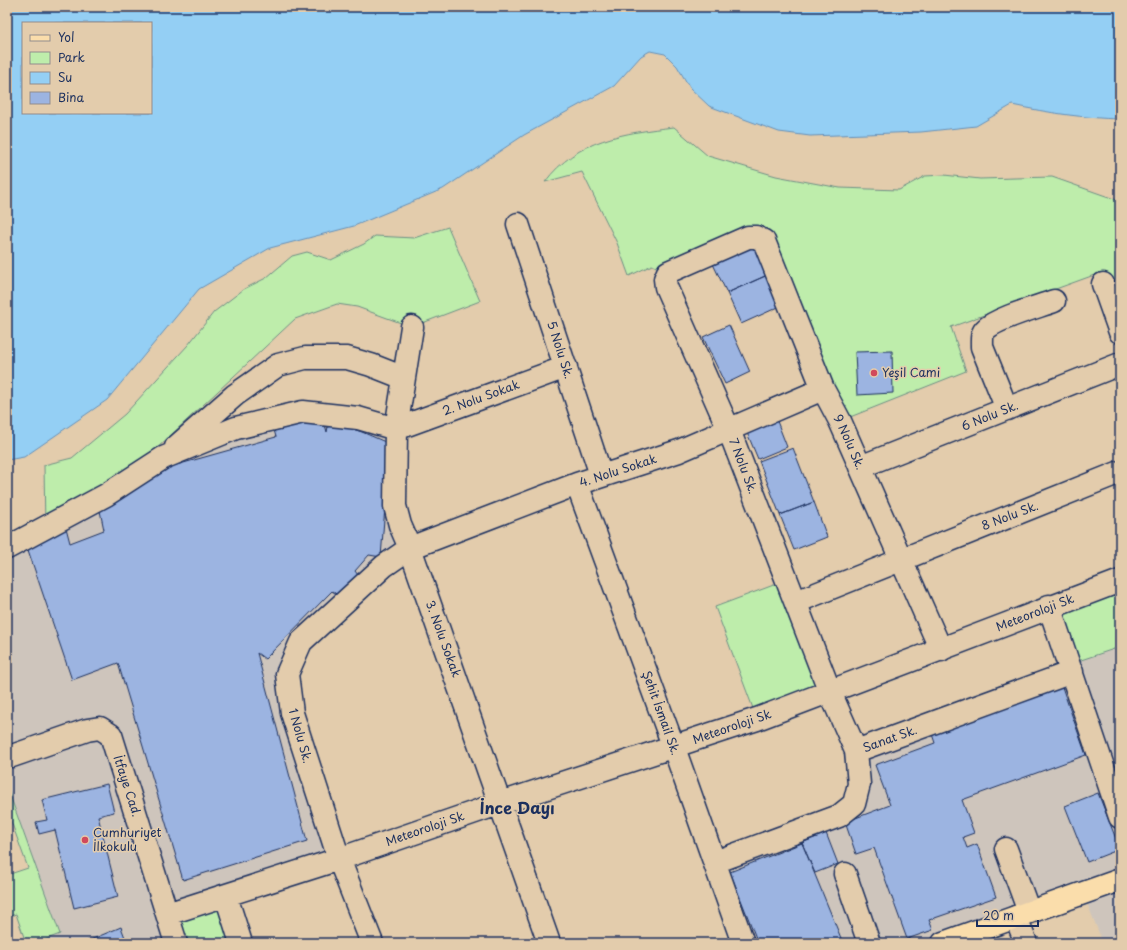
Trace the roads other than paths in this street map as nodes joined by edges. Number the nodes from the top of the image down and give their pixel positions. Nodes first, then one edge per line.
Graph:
1 (518, 224) dead end
2 (756, 237) joint
3 (1103, 284) dead end
4 (1054, 301) dead end
5 (412, 327) dead end
6 (1120, 332) edge
7 (1120, 364) edge
8 (566, 367) junction
9 (404, 378) junction
10 (823, 389) junction
11 (1007, 409) junction
12 (396, 429) junction
13 (729, 430) junction
14 (163, 458) junction
15 (860, 467) junction
16 (1120, 472) edge
17 (601, 475) junction
18 (577, 484) junction
19 (7, 548) edge
20 (410, 548) junction
21 (901, 559) junction
22 (1120, 581) edge
23 (796, 602) junction
24 (1049, 606) junction
25 (941, 650) junction
26 (1072, 672) junction
27 (830, 692) junction
28 (674, 748) junction
29 (856, 752) junction
30 (7, 755) edge
31 (501, 803) junction
32 (1120, 817) edge
33 (1006, 849) dead end
34 (339, 859) junction
35 (714, 862) junction
36 (845, 874) dead end
37 (1120, 880) edge
38 (226, 896) junction
39 (167, 914) junction
40 (1022, 915) junction
41 (176, 943) edge
42 (241, 943) edge
43 (372, 943) edge
44 (549, 943) edge
45 (743, 943) edge
46 (869, 943) edge
47 (943, 943) edge
48 (1026, 943) edge

1 - 8 street, 5 Nolu Sk.
2 - 10 street, 9 Nolu Sk.
2 - 13 street, 7 Nolu Sk.
3 - 6 street
4 - 11 street
5 - 9 street, 3. Nolu Sokak
7 - 11 street, 6 Nolu Sk.
8 - 12 street, 2. Nolu Sokak
8 - 17 street, 5 Nolu Sk.
9 - 12 street, 3. Nolu Sokak
9 - 14 street
10 - 13 street, 4. Nolu Sokak
10 - 15 street, 9 Nolu Sk.
11 - 15 street, 6 Nolu Sk.
12 - 14 street
12 - 20 street, 3. Nolu Sokak
13 - 17 street, 4. Nolu Sokak
13 - 23 street, 7 Nolu Sk.
14 - 19 street
15 - 21 street, 9 Nolu Sk.
16 - 21 street, 8 Nolu Sk.
17 - 18 street, 4. Nolu Sokak
18 - 20 street, 4. Nolu Sokak
18 - 28 street, Şehit İsmail Sk.
20 - 31 street, 3. Nolu Sokak
20 - 34 street, 1 Nolu Sk.
21 - 23 street, 8 Nolu Sk.
21 - 25 street, 9 Nolu Sk.
22 - 24 street, Meteoroloji Sk
23 - 27 street, 7 Nolu Sk.
24 - 25 street, Meteoroloji Sk
24 - 26 street
25 - 27 street, Meteoroloji Sk
26 - 29 street, Sanat Sk.
26 - 32 street
27 - 28 street, Meteoroloji Sk
27 - 29 street, 7 Nolu Sk.
28 - 31 street, Meteoroloji Sk
28 - 35 street, Şehit İsmail Sk.
29 - 35 street, Sanat Sk.
30 - 39 street, İtfaye Cad.
31 - 34 street, Meteoroloji Sk
31 - 44 street, 3. Nolu Sokak
33 - 40 street
34 - 38 street, Meteoroloji Sk
34 - 43 street, 1 Nolu Sk.
35 - 45 street, Şehit İsmail Sk.
36 - 46 street
37 - 40 main road
38 - 39 street, Meteoroloji Sk
38 - 42 street
39 - 41 street, İtfaye Cad.
40 - 47 main road
40 - 48 street

